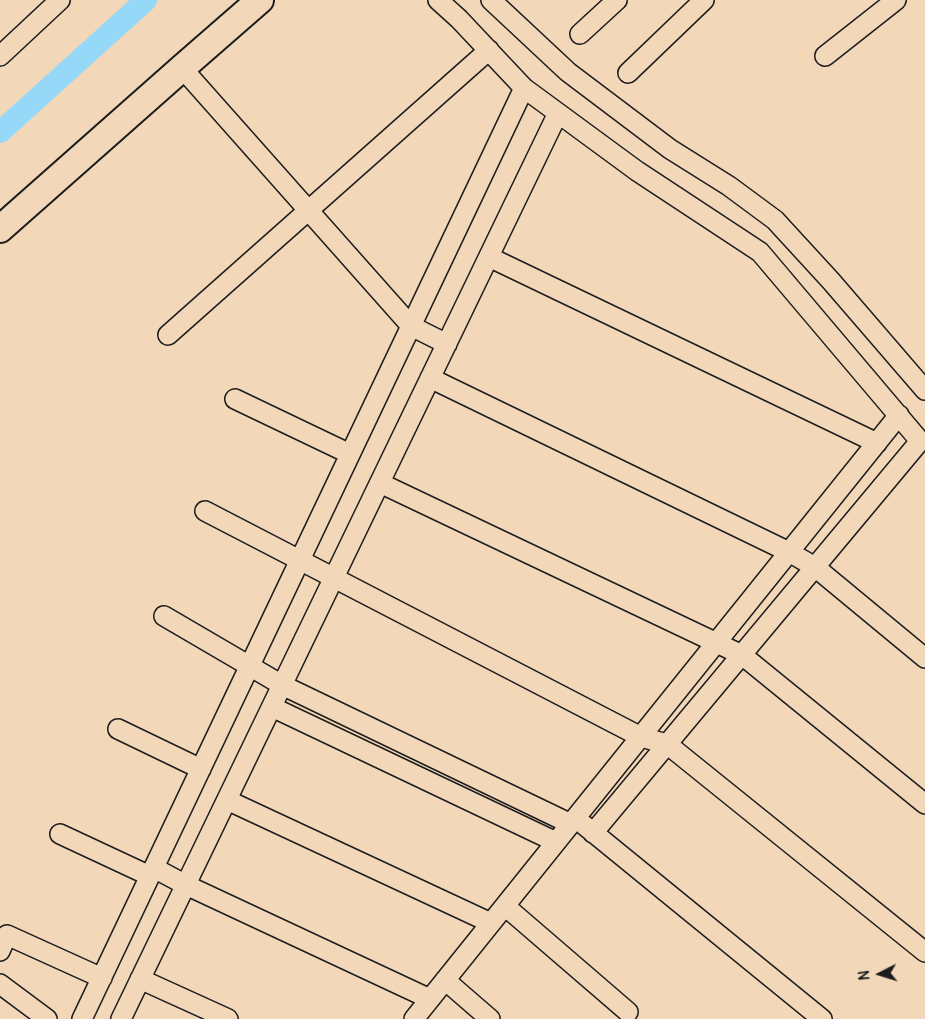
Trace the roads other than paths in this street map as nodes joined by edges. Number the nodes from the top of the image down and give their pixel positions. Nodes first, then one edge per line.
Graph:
1 (60, 0) edge
2 (260, 0) edge
3 (438, 0) edge
4 (491, 0) edge
5 (617, 0) edge
6 (704, 0) edge
7 (884, 4) edge
8 (580, 34) dead end
9 (488, 50) junction
10 (0, 56) edge
11 (825, 56) dead end
12 (182, 68) junction
13 (628, 73) dead end
14 (524, 88) junction
15 (558, 113) junction
16 (308, 210) junction
17 (0, 229) edge
18 (489, 257) junction
19 (411, 326) junction
20 (168, 335) dead end
21 (447, 344) junction
22 (430, 378) junction
23 (925, 390) edge
24 (235, 399) dead end
25 (899, 415) junction
26 (877, 442) junction
27 (350, 454) junction
28 (380, 483) junction
29 (205, 511) dead end
30 (789, 552) junction
31 (300, 560) junction
32 (815, 567) junction
33 (334, 578) junction
34 (164, 616) dead end
35 (717, 642) junction
36 (742, 654) junction
37 (925, 658) edge
38 (250, 666) junction
39 (282, 685) junction
40 (272, 707) junction
41 (118, 729) dead end
42 (641, 737) junction
43 (667, 744) junction
44 (200, 770) junction
45 (227, 800) junction
46 (925, 804) edge
47 (574, 821) junction
48 (593, 833) junction
49 (60, 834) dead end
50 (556, 842) junction
51 (152, 872) junction
52 (186, 885) junction
53 (505, 906) junction
54 (491, 923) junction
55 (0, 951) edge
56 (925, 952) edge
57 (102, 978) junction
58 (140, 979) junction
59 (445, 980) junction
60 (0, 984) edge
61 (430, 999) junction
62 (628, 1012) dead end
63 (47, 1019) edge
64 (82, 1019) edge
65 (121, 1019) edge
66 (228, 1019) edge
67 (414, 1019) edge
68 (490, 1019) edge
69 (822, 1019) edge

1 - 10 street
2 - 12 main road
3 - 9 street
4 - 23 street
5 - 8 street
6 - 13 street
7 - 11 street
9 - 14 street
9 - 16 street
12 - 16 street
12 - 17 main road
14 - 15 street
14 - 19 street
15 - 18 street
15 - 25 street
16 - 19 street
16 - 20 street
18 - 21 street
18 - 26 street
19 - 21 street
19 - 27 street
21 - 22 street
22 - 28 street
22 - 30 street
24 - 27 street
25 - 26 street
25 - 32 street
26 - 30 street
27 - 31 street
28 - 33 street
28 - 35 street
29 - 31 street
30 - 32 street
30 - 35 street
31 - 33 street
31 - 38 street
32 - 36 street
32 - 37 street
33 - 39 street
33 - 42 street
34 - 38 street
35 - 36 street
35 - 42 street
36 - 43 street
36 - 46 street
38 - 39 street
38 - 44 street
39 - 40 street
39 - 47 street
40 - 45 street
40 - 50 street
41 - 44 street
42 - 43 street
42 - 47 street
43 - 48 street
43 - 56 street
44 - 51 street
45 - 52 street
45 - 54 street
47 - 48 street
47 - 50 street
48 - 69 street
49 - 51 street
50 - 53 street
51 - 52 street
51 - 57 street
52 - 58 street
52 - 61 street
53 - 54 street
53 - 62 street
54 - 59 street
55 - 57 street
57 - 64 street
58 - 65 street
58 - 66 street
59 - 61 street
59 - 68 street
60 - 63 street
61 - 67 street

